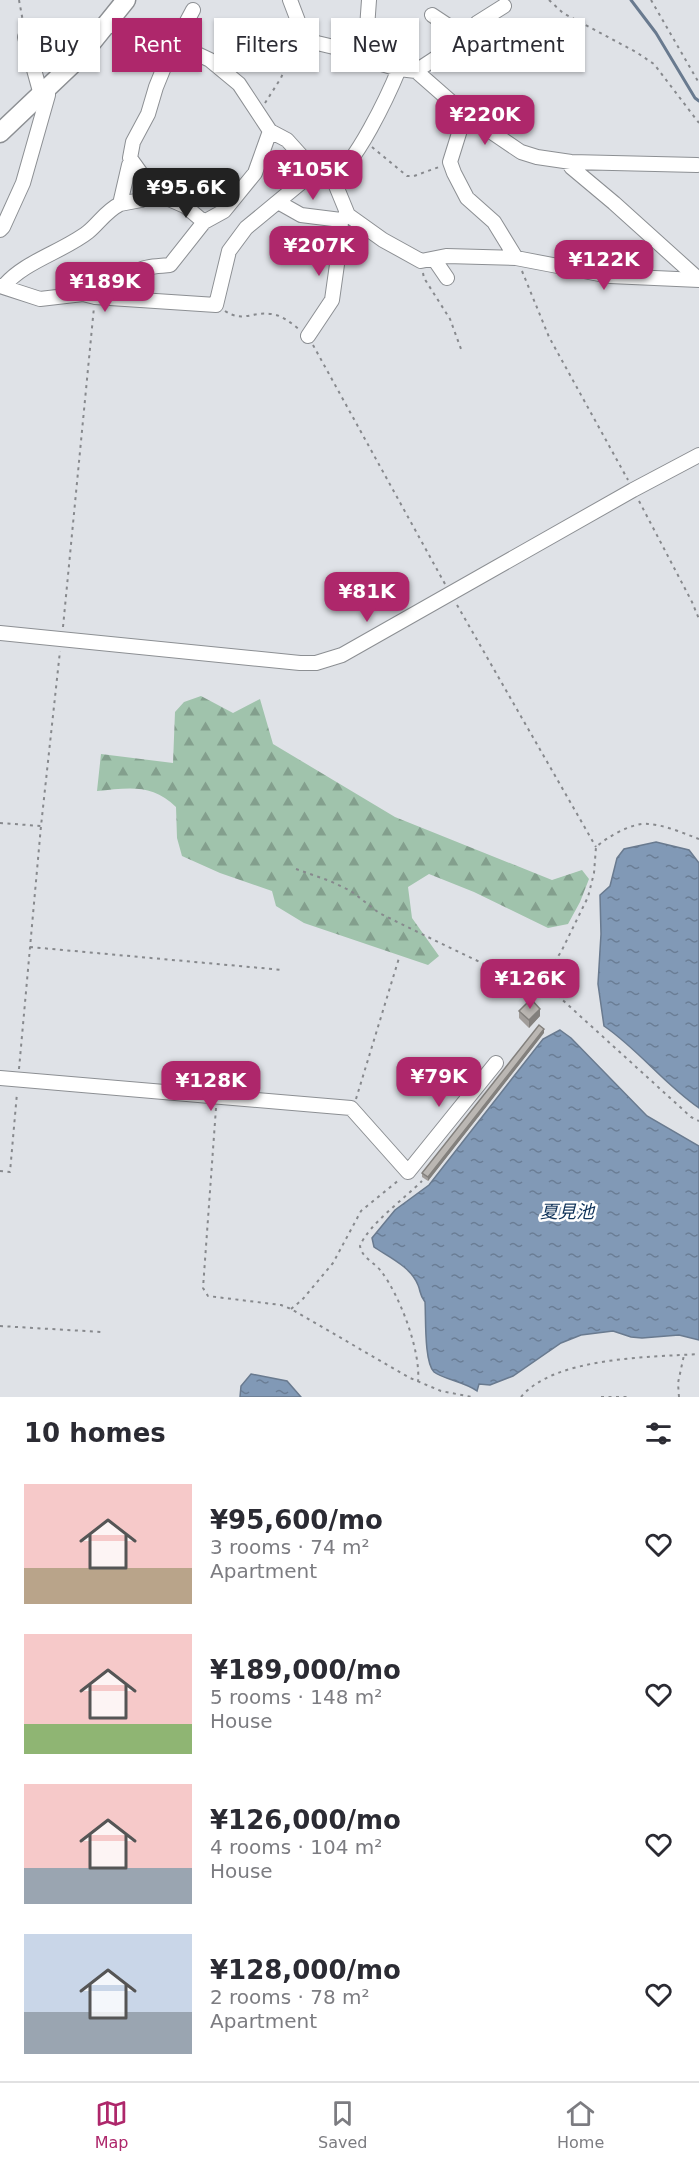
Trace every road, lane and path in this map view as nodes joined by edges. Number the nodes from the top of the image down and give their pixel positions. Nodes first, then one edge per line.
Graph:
1 (19, 0) edge
2 (126, 0) edge
3 (290, 0) edge
4 (369, 0) edge
5 (549, 0) edge
6 (651, 0) edge
7 (657, 0) edge
8 (654, 4) junction
9 (504, 6) dead end
10 (193, 10) dead end
11 (432, 15) dead end
12 (22, 18) edge
13 (189, 18) edge
14 (297, 18) edge
15 (368, 18) edge
16 (436, 18) edge
17 (485, 18) edge
18 (108, 23) junction
19 (112, 25) edge
20 (202, 56) edge
21 (37, 72) edge
22 (163, 72) edge
23 (284, 72) edge
24 (398, 72) edge
25 (417, 72) edge
26 (699, 83) edge
27 (44, 92) junction
28 (258, 114) junction
29 (465, 114) junction
30 (699, 123) edge
31 (270, 131) junction
32 (0, 133) edge
33 (364, 139) junction
34 (132, 162) junction
35 (450, 162) junction
36 (571, 162) junction
37 (697, 165) dead end
38 (315, 171) junction
39 (332, 176) junction
40 (155, 193) junction
41 (278, 202) junction
42 (120, 204) junction
43 (344, 218) junction
44 (204, 222) junction
45 (0, 230) edge
46 (516, 258) junction
47 (427, 260) junction
48 (447, 278) dead end
49 (697, 280) edge
50 (2, 286) edge
51 (95, 297) junction
52 (123, 297) junction
53 (216, 305) junction
54 (308, 336) junction
55 (461, 349) dead end
56 (699, 455) edge
57 (633, 490) junction
58 (450, 593) junction
59 (699, 619) edge
60 (0, 633) edge
61 (62, 639) junction
62 (0, 822) edge
63 (40, 826) junction
64 (699, 839) edge
65 (596, 847) junction
66 (296, 869) dead end
67 (30, 947) junction
68 (399, 958) dead end
69 (283, 970) dead end
70 (545, 984) junction
71 (496, 1063) dead end
72 (0, 1078) edge
73 (18, 1080) junction
74 (217, 1097) junction
75 (351, 1108) junction
76 (699, 1121) edge
77 (0, 1171) edge
78 (408, 1172) junction
79 (422, 1181) dead end
80 (291, 1309) junction
81 (0, 1326) edge
82 (102, 1332) dead end
83 (699, 1354) edge
84 (684, 1355) junction
85 (418, 1382) junction
86 (472, 1397) edge
87 (521, 1397) edge
88 (601, 1397) edge
89 (630, 1397) edge
90 (679, 1397) edge

1 - 12 path
2 - 18 main road
3 - 14 street
4 - 15 street
5 - 30 path
6 - 8 path
7 - 8 path
8 - 26 path
9 - 17 street
10 - 13 street
11 - 16 street
18 - 19 street
18 - 27 main road
20 - 28 street
21 - 27 street
22 - 34 street
23 - 28 path
24 - 33 street
25 - 29 street
27 - 32 main road
27 - 45 street
28 - 31 street
29 - 35 street
29 - 36 street
31 - 38 street
31 - 44 street
33 - 35 path
33 - 39 street
34 - 40 street
34 - 42 street
35 - 46 street
36 - 37 street
36 - 49 street
38 - 39 street
38 - 41 street
39 - 43 street
40 - 42 street
40 - 44 street
41 - 43 street
41 - 53 street
42 - 50 street
43 - 47 street
43 - 54 street
44 - 52 street
46 - 47 street
46 - 49 street
46 - 57 path
47 - 48 street
47 - 55 path
50 - 51 street
51 - 52 street
51 - 61 path
52 - 53 street
53 - 54 path
54 - 58 path
56 - 57 street
57 - 58 street
57 - 59 path
58 - 61 street
58 - 65 path
60 - 61 street
61 - 63 path
62 - 63 path
63 - 67 path
64 - 65 path
65 - 70 path
66 - 70 path
67 - 69 path
67 - 73 path
68 - 75 path
70 - 76 path
71 - 78 street
72 - 73 street
73 - 74 street
73 - 77 path
74 - 75 street
74 - 80 path
75 - 78 street
78 - 80 path
79 - 85 path
80 - 85 path
81 - 82 path
83 - 84 path
84 - 87 path
84 - 90 path
85 - 86 path
88 - 89 path

